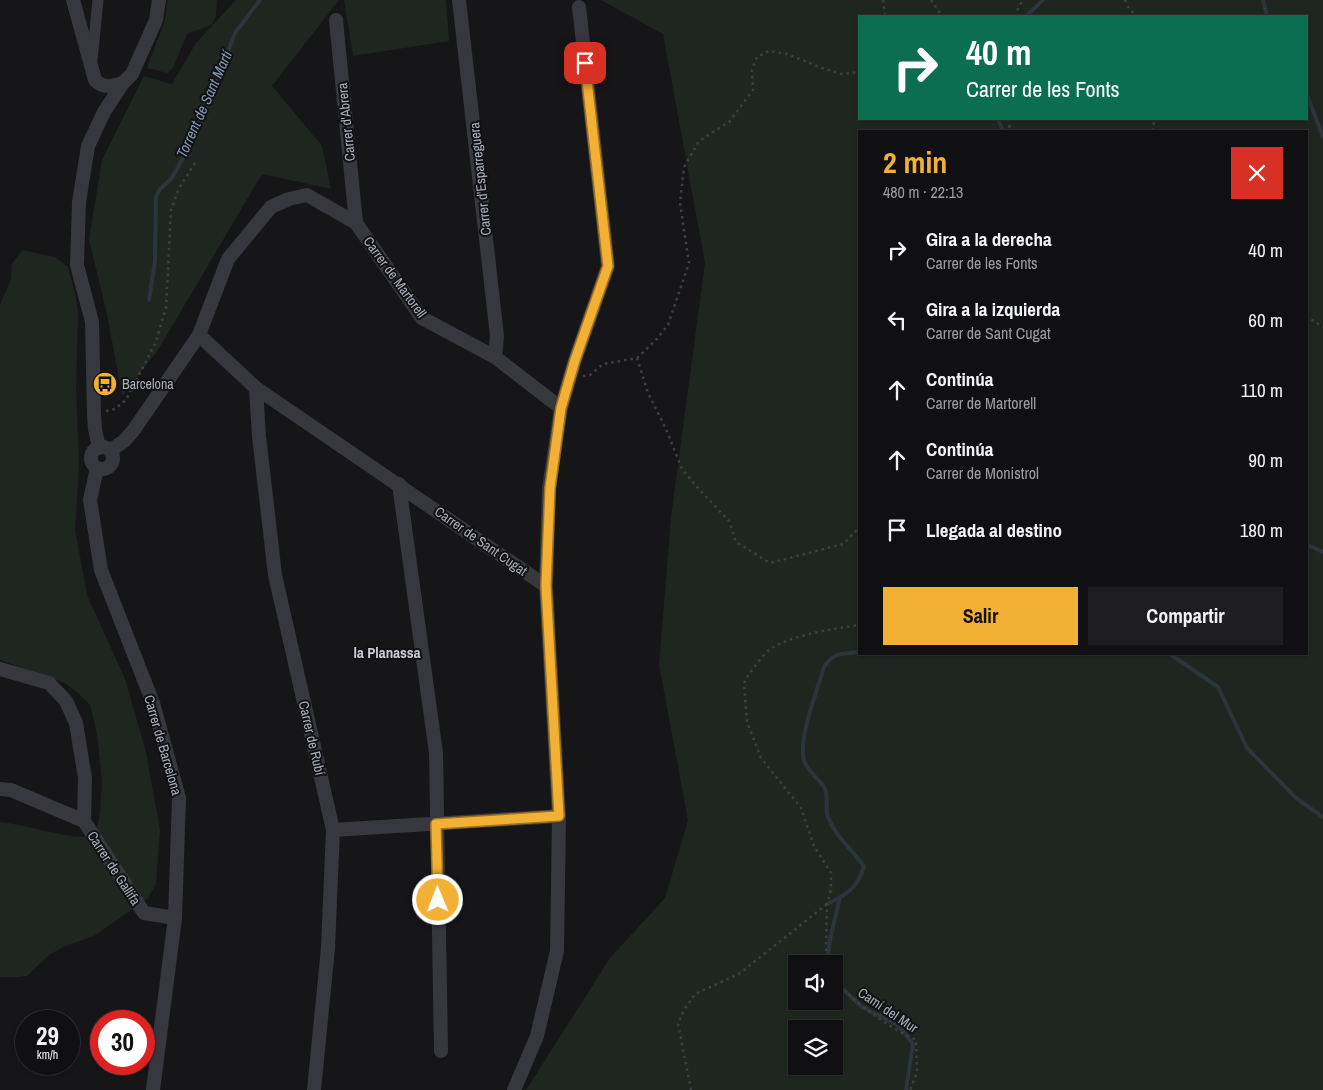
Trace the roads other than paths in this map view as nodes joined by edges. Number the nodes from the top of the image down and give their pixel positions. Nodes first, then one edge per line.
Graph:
1 (73, 0) edge
2 (98, 0) edge
3 (159, 0) edge
4 (459, 0) edge
5 (579, 7) dead end
6 (336, 20) dead end
7 (91, 67) junction
8 (123, 83) junction
9 (99, 84) junction
10 (104, 112) junction
11 (356, 223) junction
12 (199, 335) junction
13 (496, 357) junction
14 (256, 388) junction
15 (561, 408) junction
16 (105, 450) junction
17 (399, 484) junction
18 (546, 586) junction
19 (0, 669) edge
20 (0, 789) edge
21 (559, 816) junction
22 (84, 821) junction
23 (436, 824) junction
24 (333, 830) junction
25 (175, 918) junction
26 (441, 1051) dead end
27 (153, 1090) edge
28 (314, 1090) edge
29 (514, 1090) edge

1 - 7 street
2 - 7 street
3 - 8 street
4 - 13 street, Carrer d'Esparreguera
5 - 15 street
6 - 11 street, Carrer d'Abrera
7 - 9 street
8 - 9 street
8 - 10 street
9 - 10 street
10 - 16 street
11 - 12 street, Carrer de Martorell
11 - 13 street, Carrer de Martorell
12 - 14 street, Carrer de Sant Cugat
12 - 16 street
13 - 15 street, Carrer de Martorell
14 - 17 street, Carrer de Sant Cugat
14 - 24 street, Carrer de Rubí
15 - 18 street
16 - 25 street, Carrer de Barcelona
17 - 18 street, Carrer de Sant Cugat
17 - 23 street
18 - 21 street
19 - 22 street
20 - 22 street, Carrer de Gallifa
21 - 23 street
21 - 29 street
22 - 25 street, Carrer de Gallifa
23 - 24 street
23 - 26 street
24 - 28 street, Carrer de Rubí
25 - 27 street, Carrer de Barcelona

